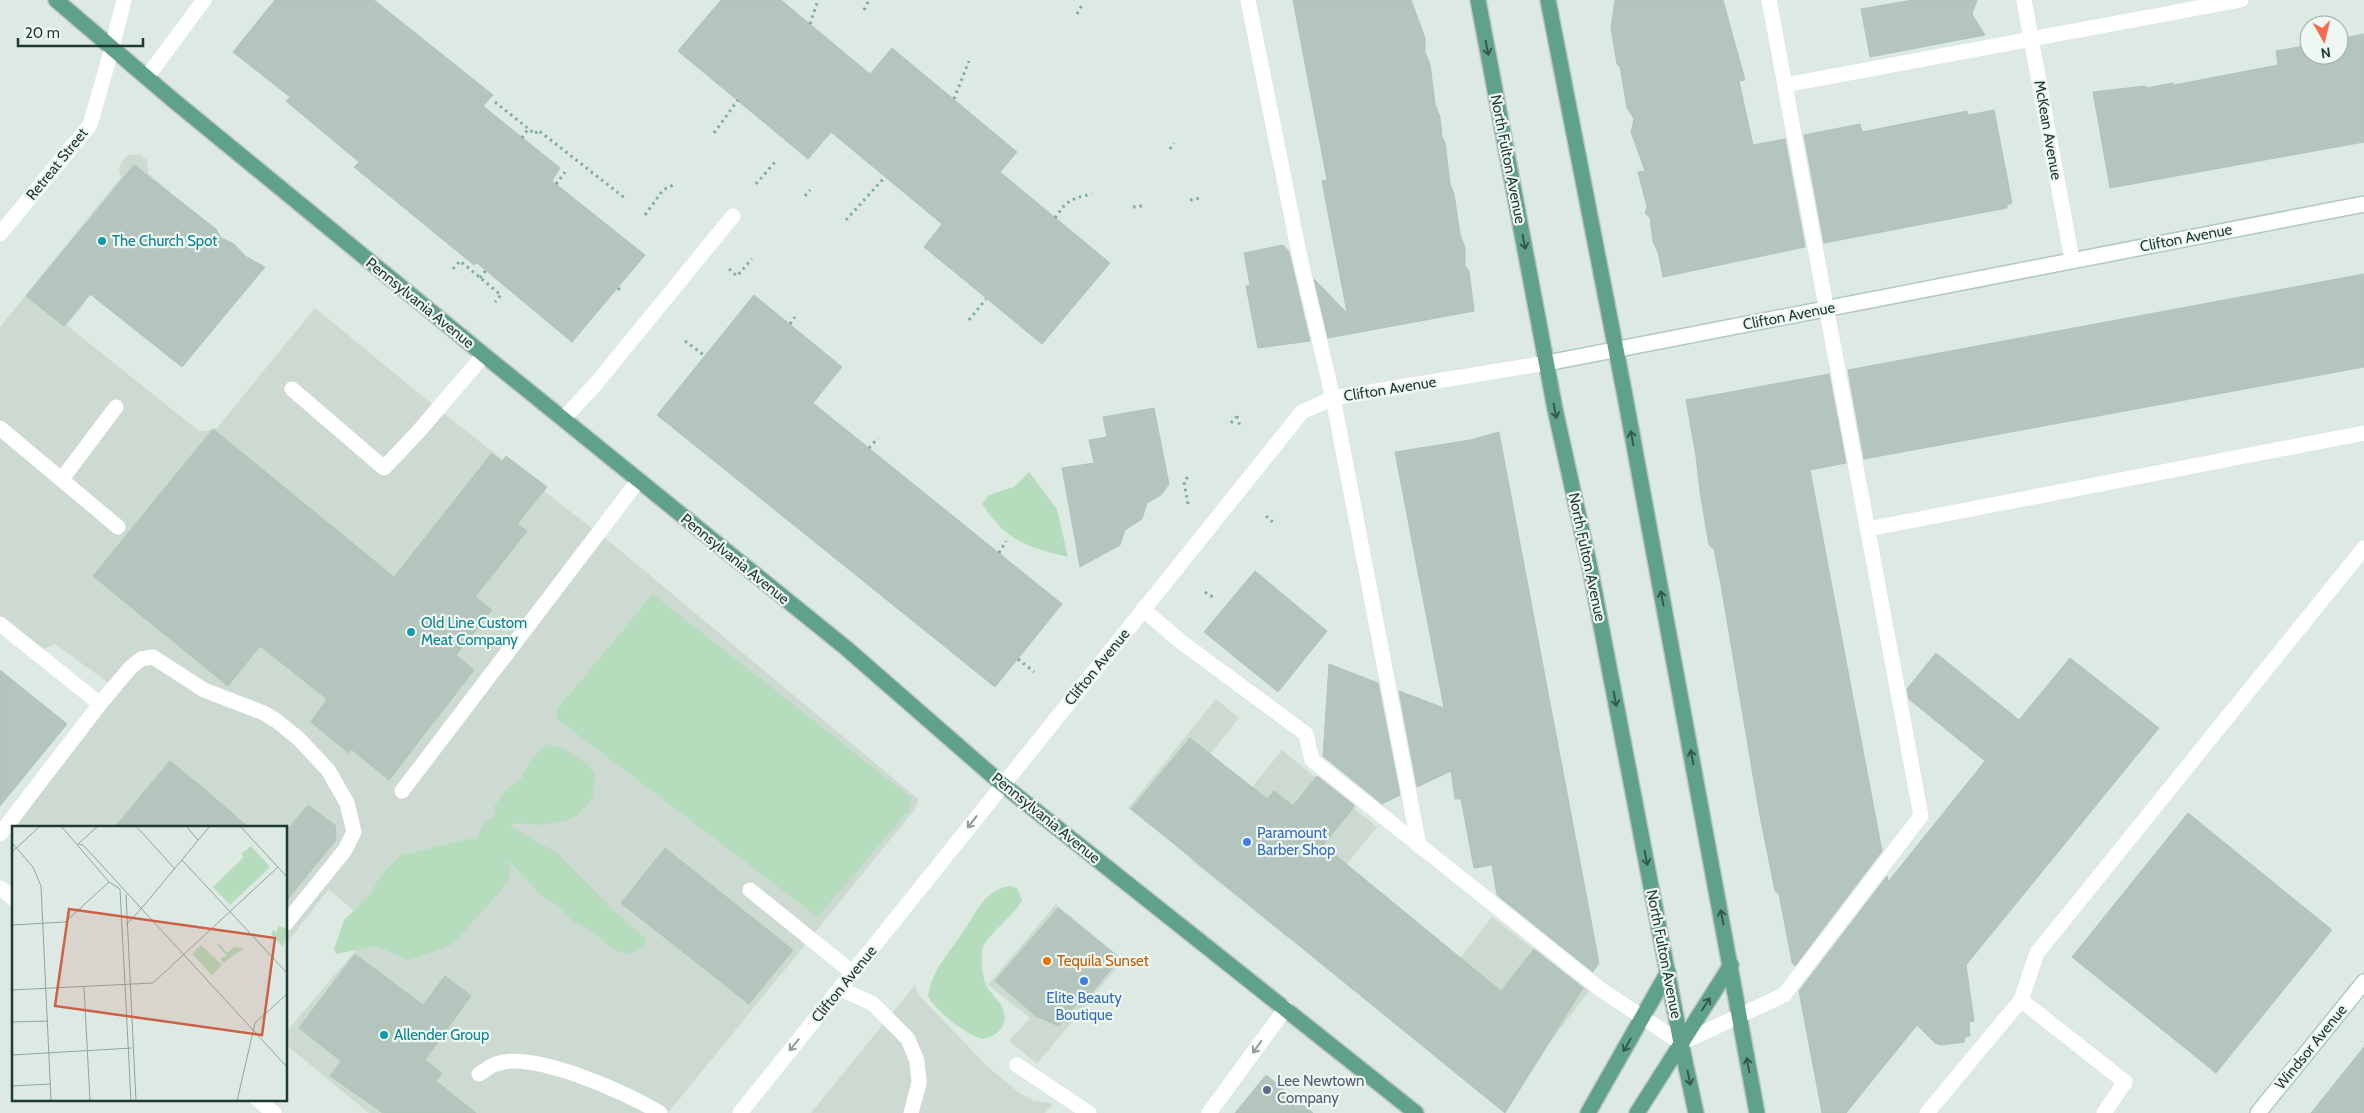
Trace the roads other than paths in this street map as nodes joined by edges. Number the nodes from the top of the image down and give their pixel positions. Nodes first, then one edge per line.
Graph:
1 (56, 0) edge
2 (124, 0) edge
3 (204, 0) edge
4 (1248, 0) edge
5 (1478, 0) edge
6 (1548, 0) edge
7 (1769, 0) edge
8 (2024, 0) edge
9 (2240, 0) edge
10 (2032, 39) junction
11 (112, 48) junction
12 (147, 77) junction
13 (1785, 85) junction
14 (2364, 204) edge
15 (733, 216) dead end
16 (0, 234) edge
17 (2072, 260) junction
18 (1827, 308) junction
19 (1616, 350) junction
20 (484, 355) junction
21 (1547, 363) junction
22 (292, 389) dead end
23 (1333, 398) junction
24 (116, 406) dead end
25 (563, 419) junction
26 (0, 428) edge
27 (2364, 433) edge
28 (62, 479) junction
29 (638, 481) junction
30 (118, 527) dead end
31 (1868, 529) junction
32 (2364, 548) edge
33 (1143, 609) junction
34 (0, 624) edge
35 (100, 704) junction
36 (1002, 784) junction
37 (402, 790) dead end
38 (0, 834) edge
39 (1419, 846) junction
40 (0, 888) edge
41 (750, 890) dead end
42 (12, 898) edge
43 (288, 920) edge
44 (1731, 965) junction
45 (1668, 972) junction
46 (853, 973) junction
47 (2364, 982) edge
48 (840, 989) junction
49 (2021, 1000) junction
50 (1286, 1008) junction
51 (1739, 1016) junction
52 (1642, 1018) junction
53 (1681, 1043) junction
54 (1017, 1065) dead end
55 (479, 1074) dead end
56 (258, 1100) edge
57 (274, 1113) edge
58 (660, 1113) edge
59 (740, 1113) edge
60 (911, 1113) edge
61 (1089, 1113) edge
62 (1208, 1113) edge
63 (1416, 1113) edge
64 (1588, 1113) edge
65 (1637, 1113) edge
66 (1696, 1113) edge
67 (1757, 1113) edge
68 (1927, 1113) edge
69 (2104, 1113) edge
70 (2258, 1113) edge

1 - 11 main road, Pennsylvania Avenue
2 - 11 street, Retreat Street
3 - 12 street
4 - 23 street
5 -> 21 main road, North Fulton Avenue
6 - 19 main road
7 - 13 street
8 - 10 street, McKean Avenue
9 - 10 street
10 - 13 street
10 - 17 street, McKean Avenue
11 - 12 main road, Pennsylvania Avenue
11 - 16 street, Retreat Street
12 - 20 main road, Pennsylvania Avenue
13 - 18 street
14 - 17 street, Clifton Avenue
15 - 25 street
17 - 18 street, Clifton Avenue
18 - 19 street, Clifton Avenue
18 - 31 street
19 - 21 street, Clifton Avenue
44 -> 19 main road
20 - 22 street
20 - 25 main road, Pennsylvania Avenue
21 - 23 street, Clifton Avenue
21 -> 45 main road, North Fulton Avenue
23 - 33 street, Clifton Avenue
23 - 39 street
24 - 28 street
25 - 29 main road, Pennsylvania Avenue
26 - 28 street
27 - 31 street
28 - 30 street
29 - 36 main road, Pennsylvania Avenue
29 - 37 street
31 - 51 street
32 - 49 street
33 - 36 street, Clifton Avenue
33 - 39 street
34 - 35 street
35 - 38 street
35 - 43 street
36 -> 46 street, Clifton Avenue
36 - 50 main road, Pennsylvania Avenue
39 - 52 street
40 - 42 street
41 - 46 street
44 - 51 main road
53 -> 44 main road
45 - 52 main road
45 - 53 main road, North Fulton Avenue
46 - 48 street, Clifton Avenue
47 - 70 street, Windsor Avenue
48 -> 59 street, Clifton Avenue
48 - 60 street
49 - 68 street
49 - 69 street
50 -> 62 street
50 - 63 main road, Pennsylvania Avenue
51 - 53 street
67 -> 51 main road
52 - 53 street
52 -> 64 main road
53 - 65 main road
53 -> 66 main road, North Fulton Avenue
54 - 61 street
55 - 58 street
56 - 57 street

